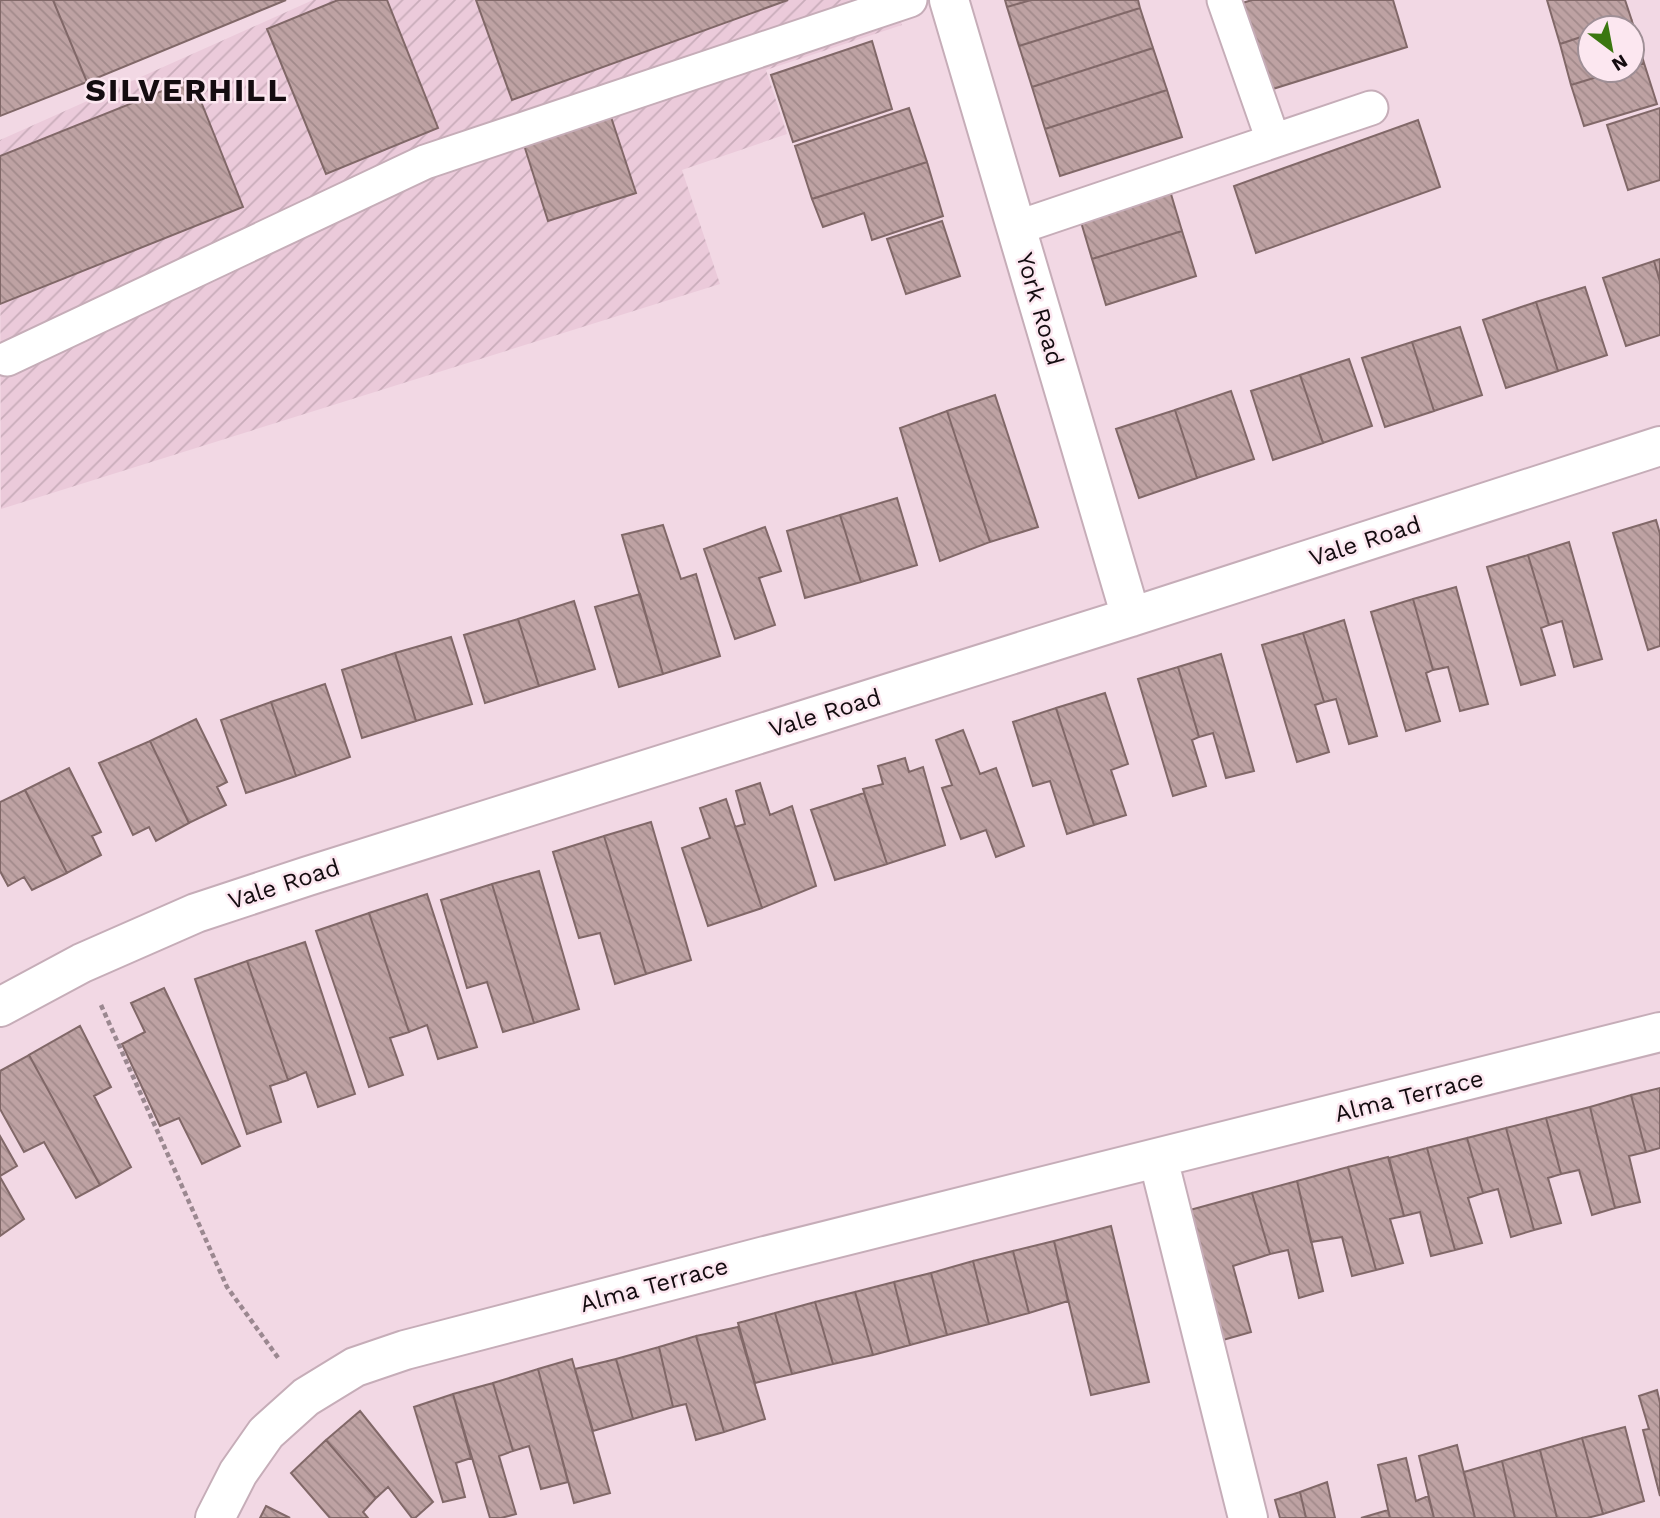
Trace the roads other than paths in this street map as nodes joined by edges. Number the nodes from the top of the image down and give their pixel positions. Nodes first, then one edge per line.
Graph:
1 (910, 0) edge
2 (949, 0) edge
3 (1224, 0) edge
4 (1371, 108) dead end
5 (1273, 141) junction
6 (1016, 228) junction
7 (7, 359) dead end
8 (1660, 446) edge
9 (1131, 617) junction
10 (0, 1007) edge
11 (1660, 1032) edge
12 (1158, 1158) junction
13 (215, 1518) edge
14 (1248, 1518) edge

1 - 7 lane
2 - 6 street, York Road
3 - 5 lane
4 - 5 lane
5 - 6 lane
6 - 9 street, York Road
8 - 9 street, Vale Road
9 - 10 street, Vale Road
11 - 12 street, Alma Terrace
12 - 13 street, Alma Terrace
12 - 14 street

